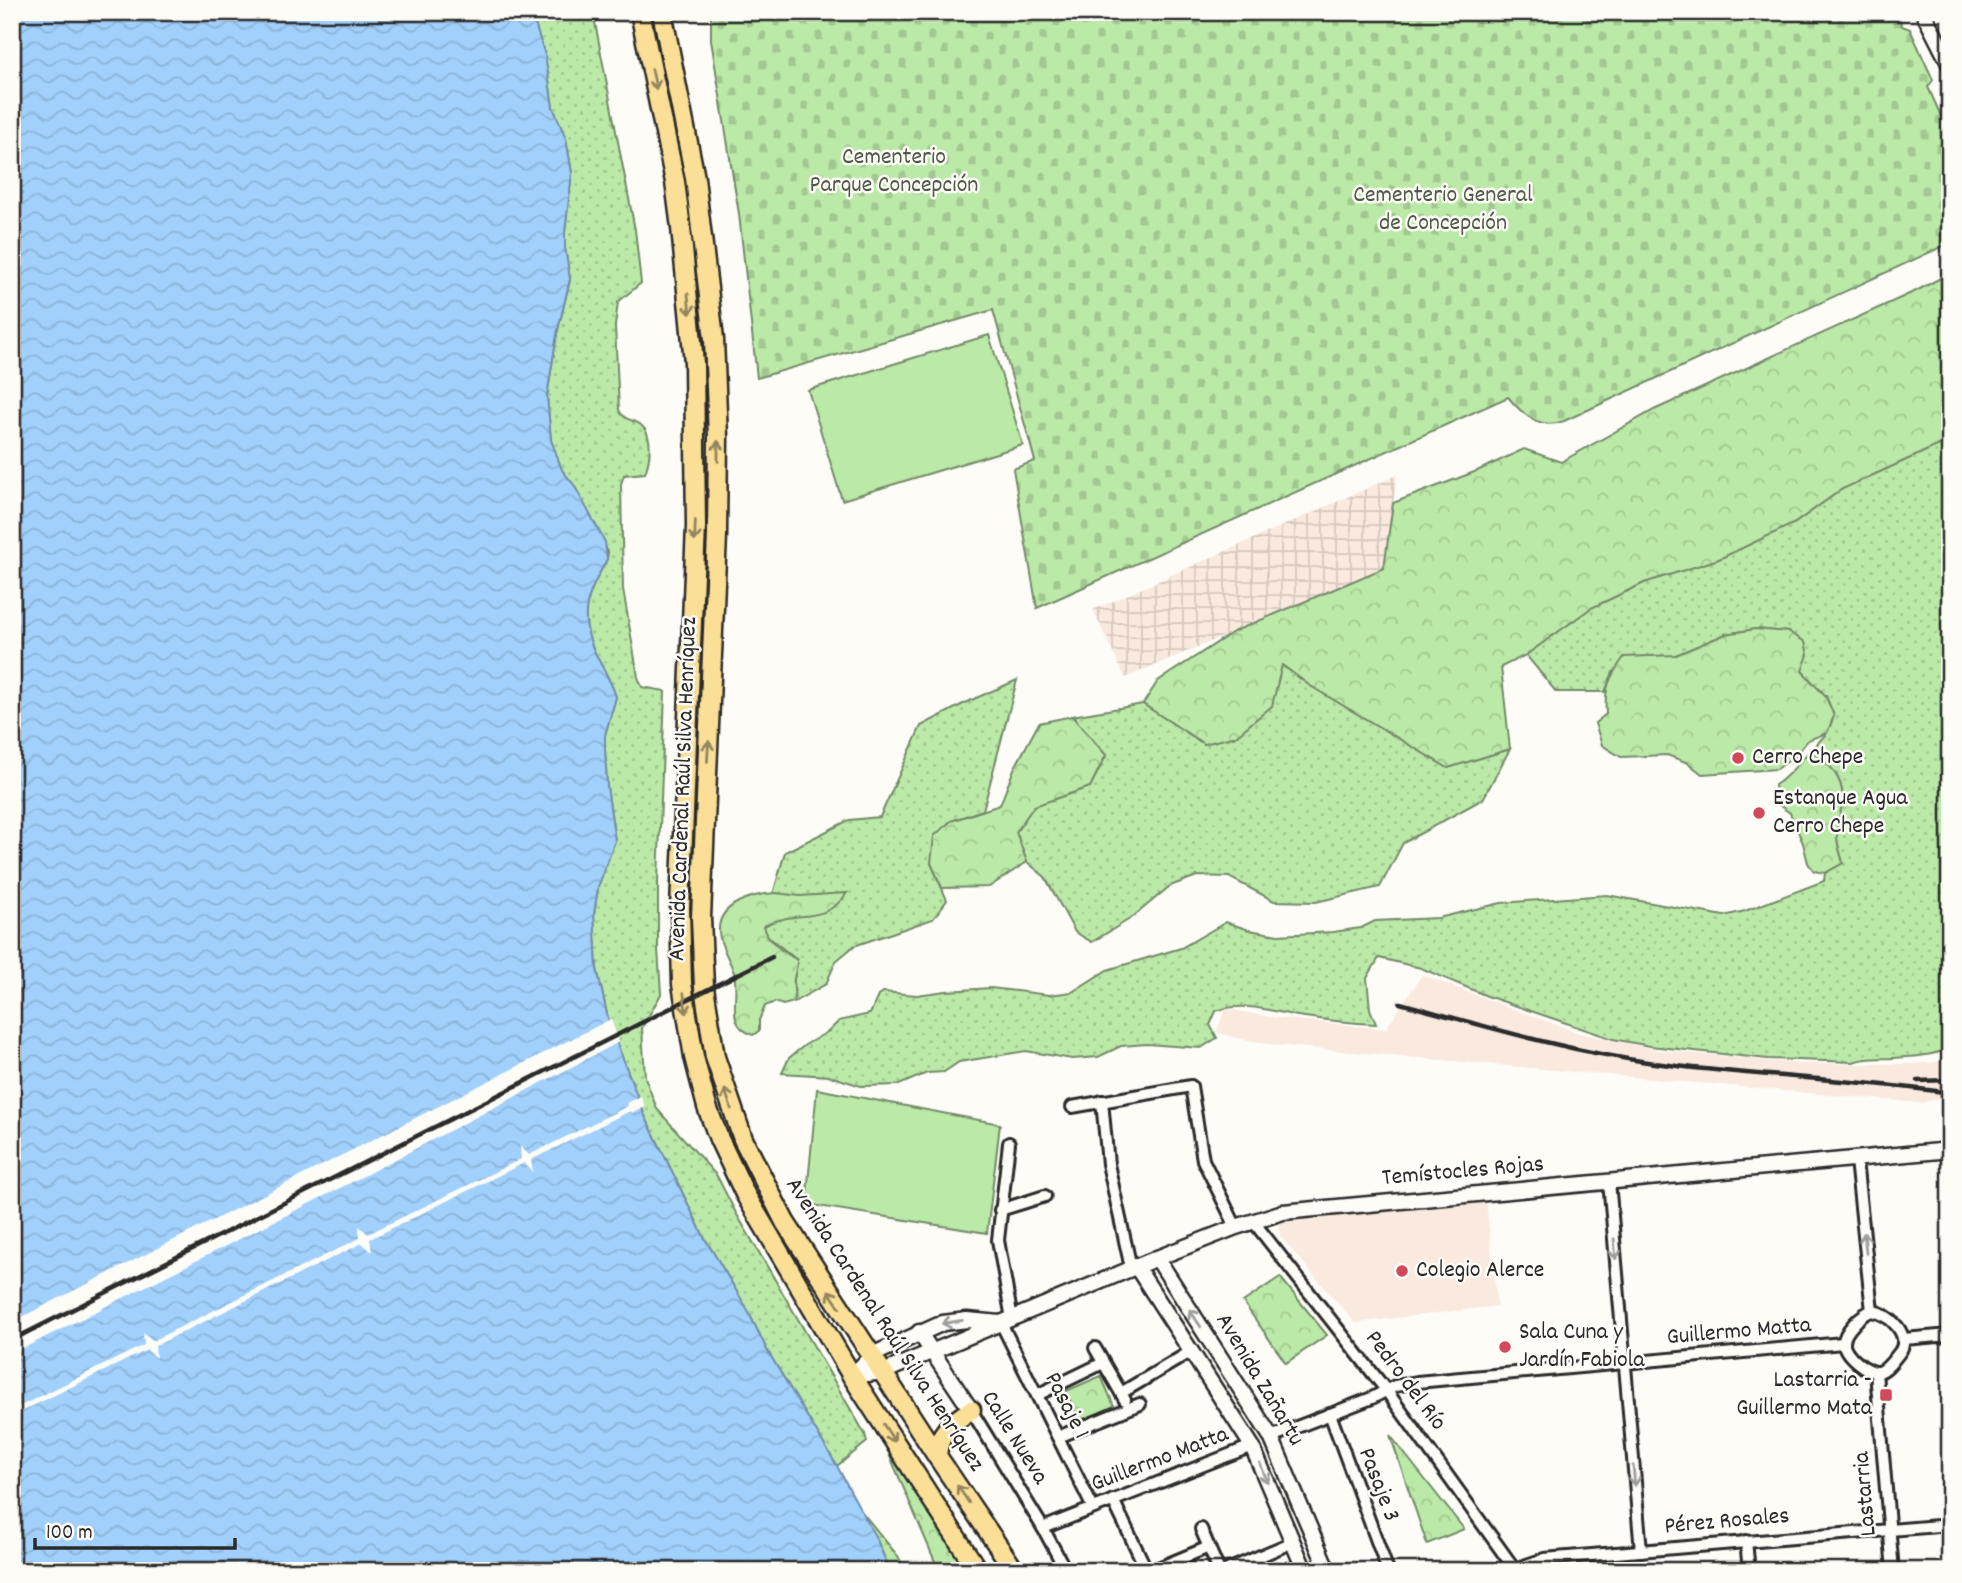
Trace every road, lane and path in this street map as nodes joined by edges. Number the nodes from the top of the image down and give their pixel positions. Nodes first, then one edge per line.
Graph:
1 (640, 12) edge
2 (662, 12) edge
3 (1923, 12) edge
4 (1950, 65) edge
5 (1102, 1101) junction
6 (1072, 1107) dead end
7 (1009, 1143) dead end
8 (1950, 1150) edge
9 (1856, 1160) junction
10 (1609, 1181) junction
11 (1045, 1196) dead end
12 (1000, 1210) junction
13 (1253, 1221) junction
14 (1236, 1227) junction
15 (1157, 1258) junction
16 (1133, 1267) junction
17 (1872, 1311) junction
18 (1007, 1321) junction
19 (919, 1332) junction
20 (1950, 1335) edge
21 (1904, 1339) junction
22 (1843, 1343) junction
23 (1094, 1348) dead end
24 (934, 1351) junction
25 (1192, 1351) junction
26 (872, 1355) junction
27 (1103, 1363) junction
28 (1625, 1363) junction
29 (883, 1372) junction
30 (1876, 1372) junction
31 (852, 1376) junction
32 (1386, 1390) junction
33 (1121, 1394) junction
34 (1037, 1395) junction
35 (971, 1410) junction
36 (1330, 1415) junction
37 (1058, 1437) junction
38 (1271, 1437) junction
39 (1252, 1446) junction
40 (937, 1456) junction
41 (1113, 1500) junction
42 (1093, 1508) junction
43 (1950, 1525) edge
44 (1043, 1528) junction
45 (1200, 1529) dead end
46 (1890, 1530) junction
47 (1293, 1542) junction
48 (1746, 1542) junction
49 (1209, 1547) junction
50 (1641, 1551) junction
51 (1513, 1570) edge
52 (978, 1571) edge
53 (1015, 1571) edge
54 (1066, 1571) edge
55 (1149, 1571) edge
56 (1222, 1571) edge
57 (1305, 1571) edge
58 (1328, 1571) edge
59 (1388, 1571) edge
60 (1749, 1571) edge
61 (1893, 1571) edge

1 -> 31 main road, Avenida Cardenal Raúl Silva Henríquez
26 -> 2 main road, Avenida Cardenal Raúl Silva Henríquez
3 - 4 street
5 - 6 street
5 - 14 street
5 - 16 street
7 - 12 street, Pasaje 1
8 - 9 street, Temístocles Rojas
9 - 10 street, Temístocles Rojas
17 -> 9 street
10 - 13 street, Temístocles Rojas
10 -> 28 street
11 - 12 street
12 - 18 street, Pasaje 1
13 - 14 street, Temístocles Rojas
13 - 32 street, Pedro del Río
14 - 15 street, Temístocles Rojas
15 - 16 street, Temístocles Rojas
38 -> 15 street, Avenida Zañartu
16 - 18 street, Temístocles Rojas
16 - 25 street, Avenida Zañartu
17 - 21 street
17 - 22 street, Guillermo Matta
18 -> 19 street, Temístocles Rojas
18 - 24 street, Temístocles Rojas
18 - 34 street, Pasaje 1
19 - 24 street, Calle Nueva
19 - 26 street, Temístocles Rojas
20 - 21 street
21 - 30 street
22 - 28 street, Guillermo Matta
22 - 30 street, Guillermo Matta
23 - 27 street
24 - 29 street, Temístocles Rojas
24 - 35 street, Calle Nueva
25 - 33 street
25 - 39 street, Avenida Zañartu
26 - 29 main road, Avenida Cardenal Raúl Silva Henríquez
26 - 31 street, Temístocles Rojas
27 - 33 street
27 - 34 street
28 - 32 street, Guillermo Matta
28 -> 50 street
29 - 31 street, Temístocles Rojas
29 - 40 main road, Avenida Cardenal Raúl Silva Henríquez
30 - 46 street, Lastarria
31 -> 52 main road, Avenida Cardenal Raúl Silva Henríquez
32 - 36 street, Guillermo Matta
32 - 51 street, Pedro del Río
33 - 37 street
34 - 37 street, Pasaje 1
35 - 40 main road
35 - 44 street, Calle Nueva
36 - 38 street, Guillermo Matta
36 - 59 street, Pasaje 3
37 - 42 street, Pasaje 1
38 - 58 street, Avenida Zañartu
39 - 41 street, Guillermo Matta
39 -> 47 street, Avenida Zañartu
53 -> 40 main road, Avenida Cardenal Raúl Silva Henríquez
41 - 42 street, Guillermo Matta
41 - 55 street
42 - 44 street, Guillermo Matta
43 - 46 street, Pérez Rosales
44 - 54 street, Calle Nueva
45 - 49 street
46 - 48 street, Pérez Rosales
46 - 61 street, Lastarria
47 - 56 street
47 - 57 street, Avenida Zañartu
48 - 50 street, Pérez Rosales
48 - 60 street
49 - 55 street
49 - 56 street
50 - 51 street, Pérez Rosales

